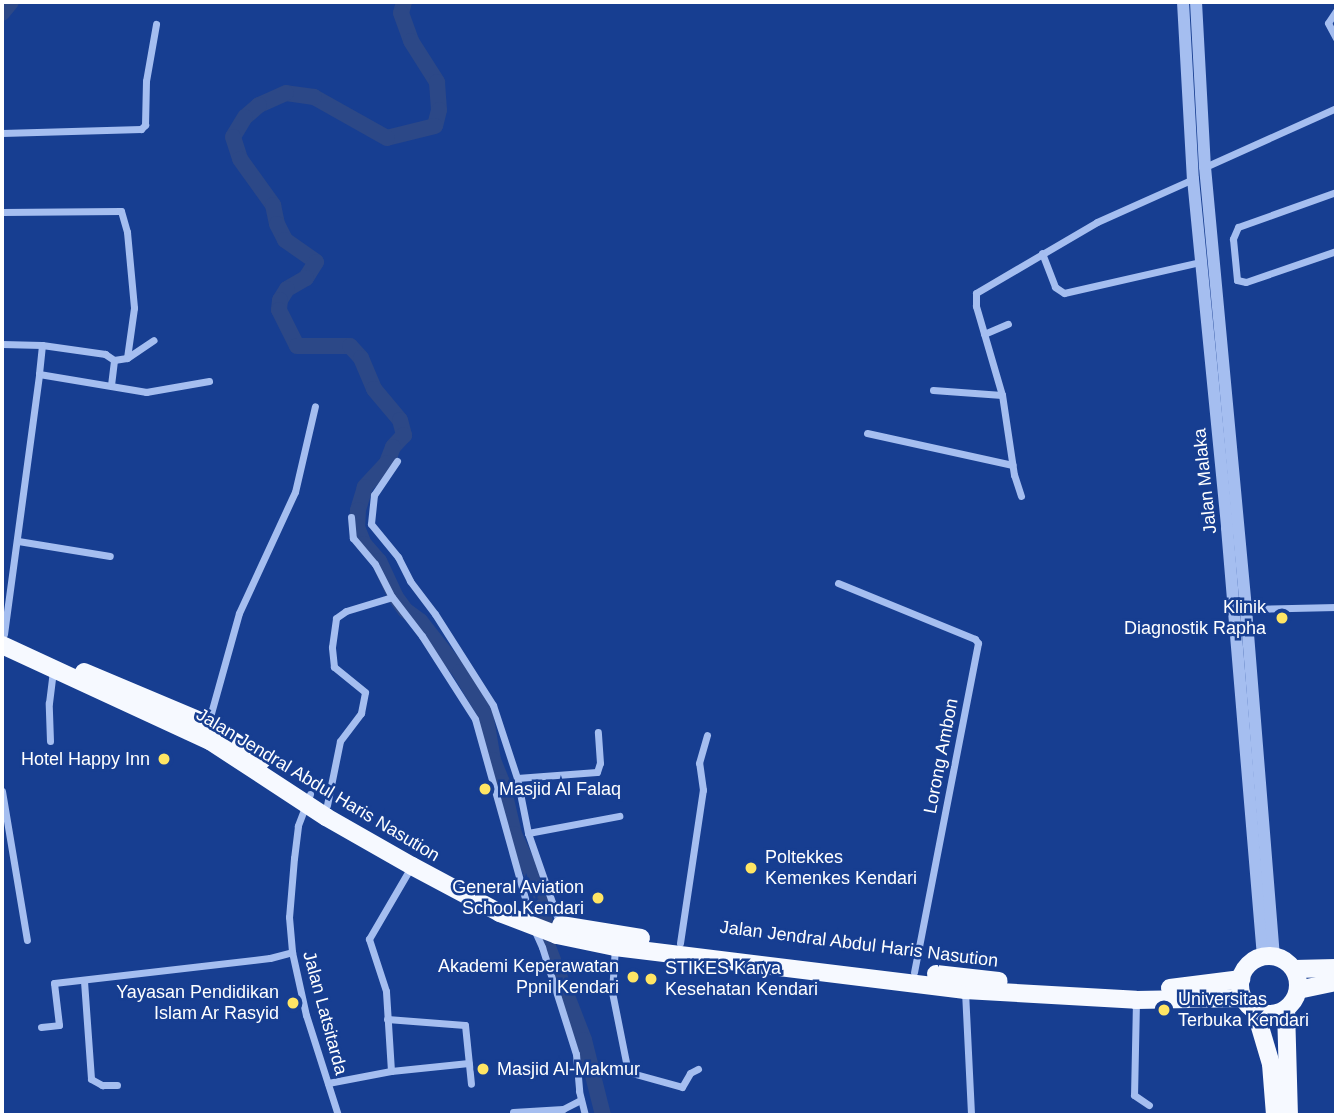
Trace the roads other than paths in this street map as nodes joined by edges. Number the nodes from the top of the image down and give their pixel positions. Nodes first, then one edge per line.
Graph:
1 (1183, 2) edge
2 (1196, 2) edge
3 (1336, 11) edge
4 (156, 24) dead end
5 (1336, 38) edge
6 (1336, 108) edge
7 (2, 133) edge
8 (1208, 166) junction
9 (1193, 179) junction
10 (1336, 192) edge
11 (2, 212) edge
12 (1336, 251) edge
13 (1042, 253) junction
14 (1200, 262) junction
15 (1212, 314) junction
16 (1008, 324) dead end
17 (984, 334) junction
18 (154, 340) dead end
19 (2, 344) edge
20 (42, 345) junction
21 (127, 358) junction
22 (114, 360) junction
23 (39, 374) junction
24 (209, 381) dead end
25 (111, 385) junction
26 (933, 390) dead end
27 (1002, 395) junction
28 (314, 406) dead end
29 (867, 433) dead end
30 (397, 461) dead end
31 (1013, 465) junction
32 (1021, 496) dead end
33 (351, 517) dead end
34 (18, 541) junction
35 (110, 556) dead end
36 (838, 583) dead end
37 (392, 597) junction
38 (1336, 607) edge
39 (1247, 609) junction
40 (2, 637) edge
41 (53, 669) junction
42 (208, 724) junction
43 (598, 733) dead end
44 (707, 735) dead end
45 (50, 741) dead end
46 (517, 778) junction
47 (2, 791) edge
48 (308, 799) junction
49 (327, 805) junction
50 (619, 816) dead end
51 (528, 833) junction
52 (412, 866) junction
53 (503, 909) junction
54 (534, 923) junction
55 (559, 930) junction
56 (27, 940) dead end
57 (680, 943) junction
58 (615, 947) junction
59 (292, 952) junction
60 (1268, 956) junction
61 (748, 957) junction
62 (1294, 968) junction
63 (1336, 968) edge
64 (914, 972) junction
65 (1241, 979) junction
66 (84, 981) junction
67 (1336, 982) edge
68 (965, 990) junction
69 (1298, 990) junction
70 (1051, 992) junction
71 (1136, 1000) junction
72 (1249, 1004) junction
73 (1286, 1009) junction
74 (387, 1018) junction
75 (41, 1027) dead end
76 (469, 1063) junction
77 (698, 1069) dead end
78 (391, 1071) junction
79 (328, 1083) junction
80 (471, 1084) dead end
81 (117, 1085) dead end
82 (581, 1100) junction
83 (1149, 1105) dead end
84 (513, 1112) dead end
85 (338, 1115) edge
86 (585, 1115) edge
87 (971, 1115) edge
88 (1275, 1115) edge
89 (1289, 1115) edge

1 - 9 street, Jalan Malaka
2 - 8 street, Jalan Malaka
3 - 5 street
4 - 7 street
6 - 8 street
8 - 15 street, Jalan Malaka
9 - 13 street
9 - 14 street, Jalan Malaka
10 - 12 street
11 - 21 street
13 - 14 street
13 - 17 street
14 - 15 street, Jalan Malaka
15 - 39 street, Jalan Malaka
15 - 60 street, Jalan Malaka
16 - 17 street
17 - 27 street
18 - 21 street
19 - 20 street
20 - 22 street
20 - 23 street
21 - 22 street
22 - 25 street
23 - 25 street
23 - 34 street
24 - 25 street
26 - 27 street
27 - 31 street
28 - 42 street
29 - 31 street
30 - 46 street
31 - 32 street
33 - 37 street
34 - 35 street
34 - 40 street
36 - 64 street, Lorong Ambon
37 - 49 street
37 - 54 street
38 - 39 street
39 - 60 street, Jalan Malaka
40 - 41 highway, Jalan Jendral Abdul Haris Nasution
40 - 42 highway, Jalan Jendral Abdul Haris Nasution
41 - 45 street
41 - 48 highway, Jalan Jendral Abdul Haris Nasution
42 - 48 highway, Jalan Jendral Abdul Haris Nasution
43 - 46 street
44 - 57 street
46 - 51 street
47 - 56 street
48 - 49 highway, Jalan Jendral Abdul Haris Nasution
48 - 52 highway, Jalan Jendral Abdul Haris Nasution
48 - 59 street, Jalan Latsitarda
49 - 53 highway, Jalan Jendral Abdul Haris Nasution
50 - 51 street
51 - 55 street
52 - 53 highway, Jalan Jendral Abdul Haris Nasution
52 - 74 street
53 - 54 highway, Jalan Jendral Abdul Haris Nasution
54 - 55 highway, Jalan Jendral Abdul Haris Nasution
54 - 82 street
55 - 57 highway, Jalan Jendral Abdul Haris Nasution
55 - 58 highway, Jalan Jendral Abdul Haris Nasution
57 - 61 highway, Jalan Jendral Abdul Haris Nasution
58 - 61 highway, Jalan Jendral Abdul Haris Nasution
58 - 77 street
59 - 66 street
59 - 79 street, Jalan Latsitarda
60 - 62 highway
60 - 65 highway
61 - 64 highway, Jalan Jendral Abdul Haris Nasution
61 - 68 highway, Jalan Jendral Abdul Haris Nasution
62 - 63 highway
62 - 69 highway
64 - 70 highway, Jalan Jendral Abdul Haris Nasution
65 - 70 highway, Jalan Jendral Abdul Haris Nasution
65 - 72 highway
66 - 75 street
66 - 81 street
67 - 69 highway
68 - 70 highway, Jalan Jendral Abdul Haris Nasution
68 - 87 street
69 - 73 highway
70 - 71 highway, Jalan Jendral Abdul Haris Nasution
71 - 72 highway, Jalan Jendral Abdul Haris Nasution
71 - 83 street
72 - 73 highway
72 - 88 highway
73 - 89 highway
74 - 76 street
74 - 78 street
76 - 78 street
76 - 80 street
78 - 79 street
79 - 85 street, Jalan Latsitarda
82 - 84 street
82 - 86 street

